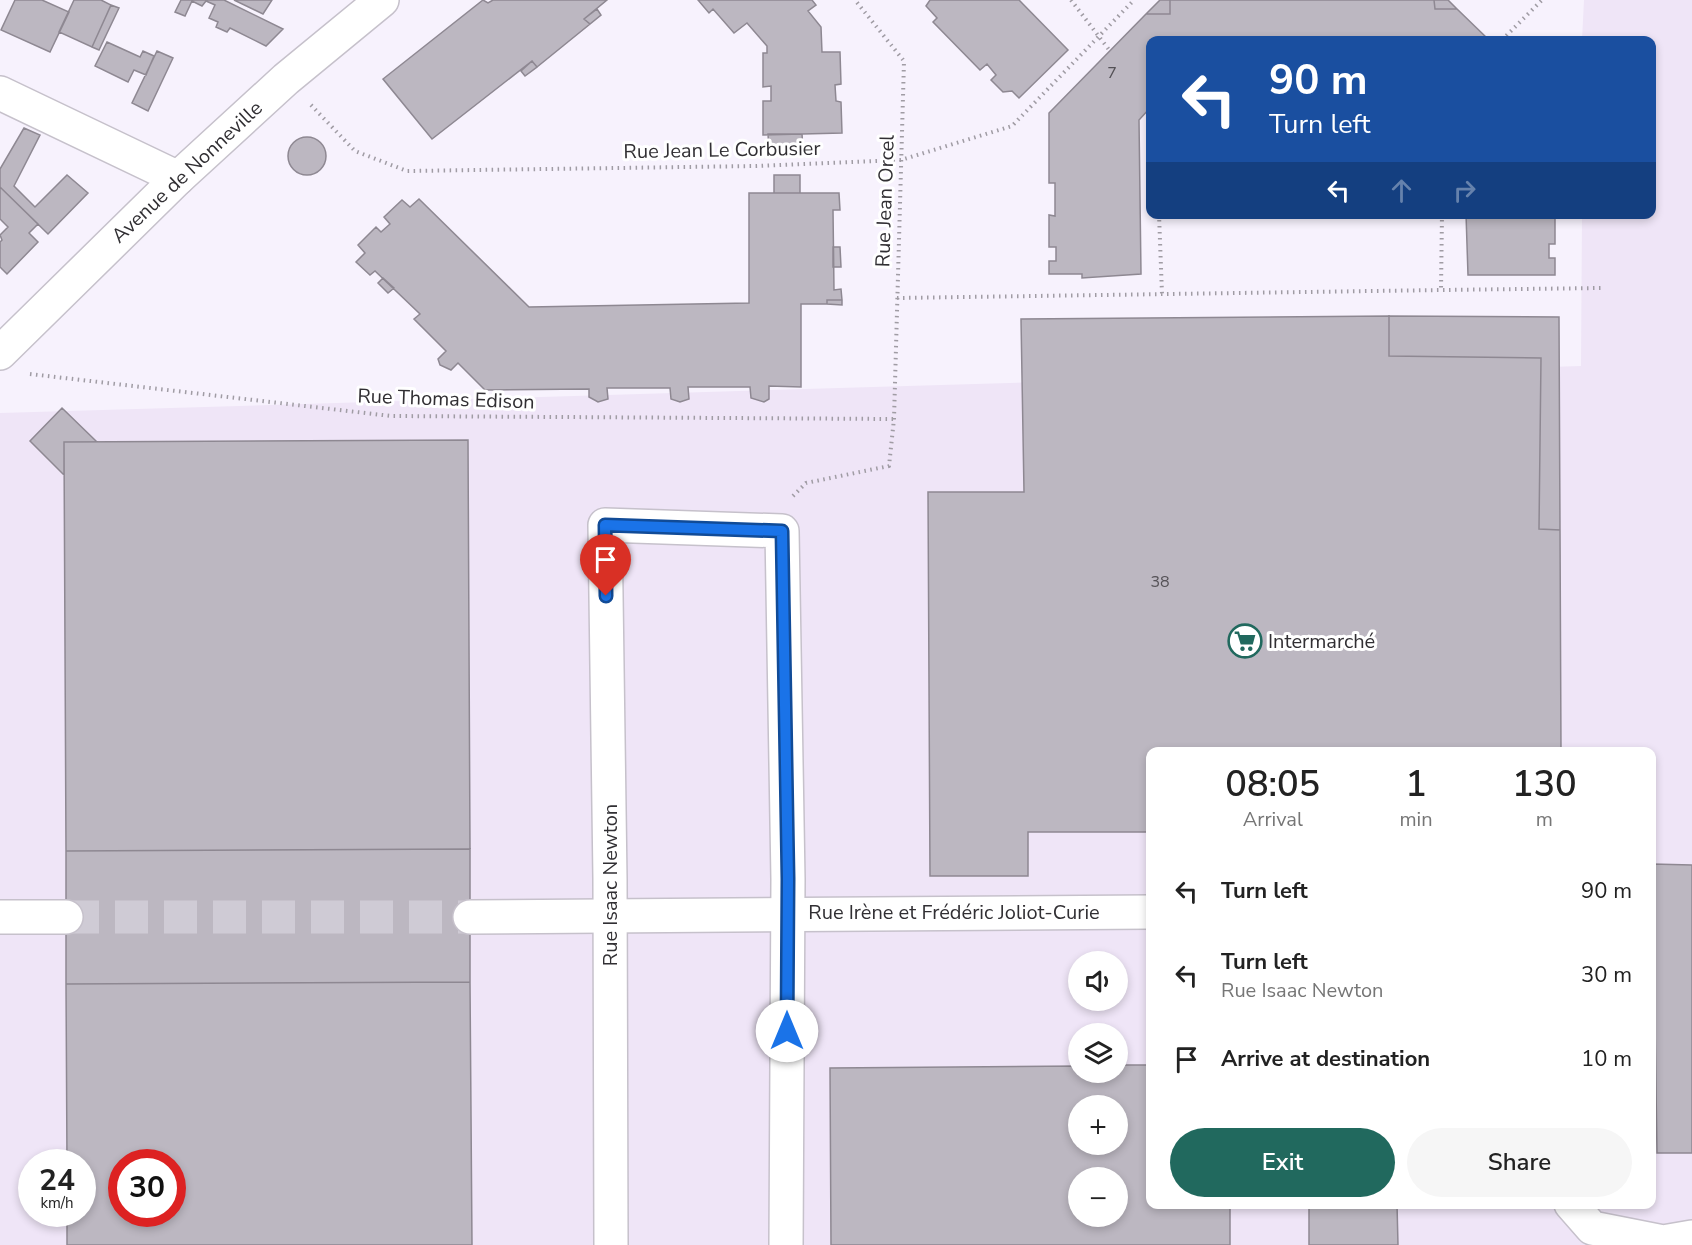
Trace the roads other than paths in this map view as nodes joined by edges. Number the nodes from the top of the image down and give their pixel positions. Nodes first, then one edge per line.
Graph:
1 (382, 0) edge
2 (0, 93) edge
3 (178, 177) junction
4 (12, 363) edge
5 (1146, 912) edge
6 (788, 913) junction
7 (610, 914) junction
8 (0, 917) edge
9 (66, 917) tunnel mouth
10 (470, 917) tunnel mouth
11 (1575, 1209) edge
12 (1692, 1238) edge
13 (611, 1245) edge
14 (786, 1245) edge

1 - 3 street, Avenue de Nonneville
2 - 3 street
3 - 4 street, Avenue de Nonneville
5 - 6 street, Rue Irène et Frédéric Joliot-Curie
6 - 7 street, Rue Irène et Frédéric Joliot-Curie
6 - 7 street, Rue Isaac Newton
6 - 14 street
7 - 10 street, Rue Irène et Frédéric Joliot-Curie
7 - 13 street, Rue Isaac Newton
8 - 9 street
11 - 12 street

